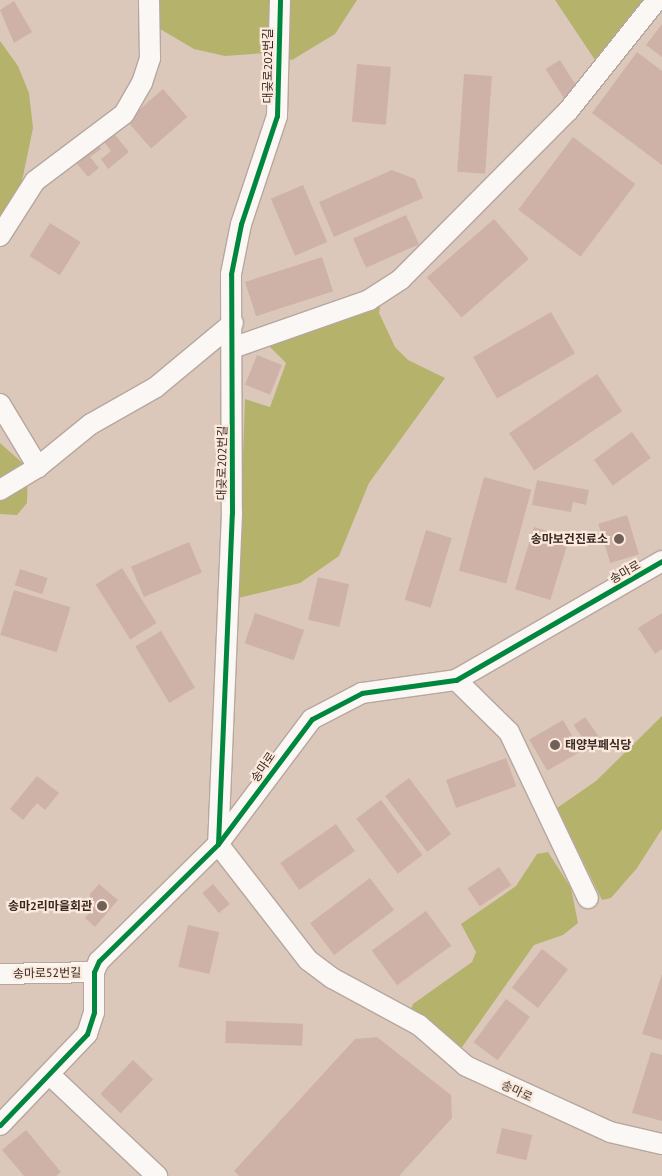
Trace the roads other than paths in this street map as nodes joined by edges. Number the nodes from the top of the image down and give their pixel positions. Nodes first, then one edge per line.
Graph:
1 (149, 0) edge
2 (280, 0) edge
3 (657, 0) edge
4 (0, 236) edge
5 (233, 323) junction
6 (234, 347) junction
7 (0, 404) edge
8 (38, 467) junction
9 (0, 490) edge
10 (662, 561) edge
11 (456, 680) junction
12 (218, 844) junction
13 (588, 898) dead end
14 (94, 972) junction
15 (0, 974) edge
16 (51, 1076) junction
17 (0, 1125) edge
18 (662, 1144) edge
19 (157, 1176) edge

1 - 4 street
2 - 5 street, 대곶로202번길
3 - 6 street
5 - 6 street, 대곶로202번길
5 - 8 street
6 - 12 street, 대곶로202번길
7 - 8 street
8 - 9 street
10 - 11 street, 송마로
11 - 12 street, 송마로
11 - 13 street
12 - 14 street, 송마로
12 - 18 street, 송마로
14 - 15 street, 송마로52번길
14 - 16 street
16 - 17 street
16 - 19 street

